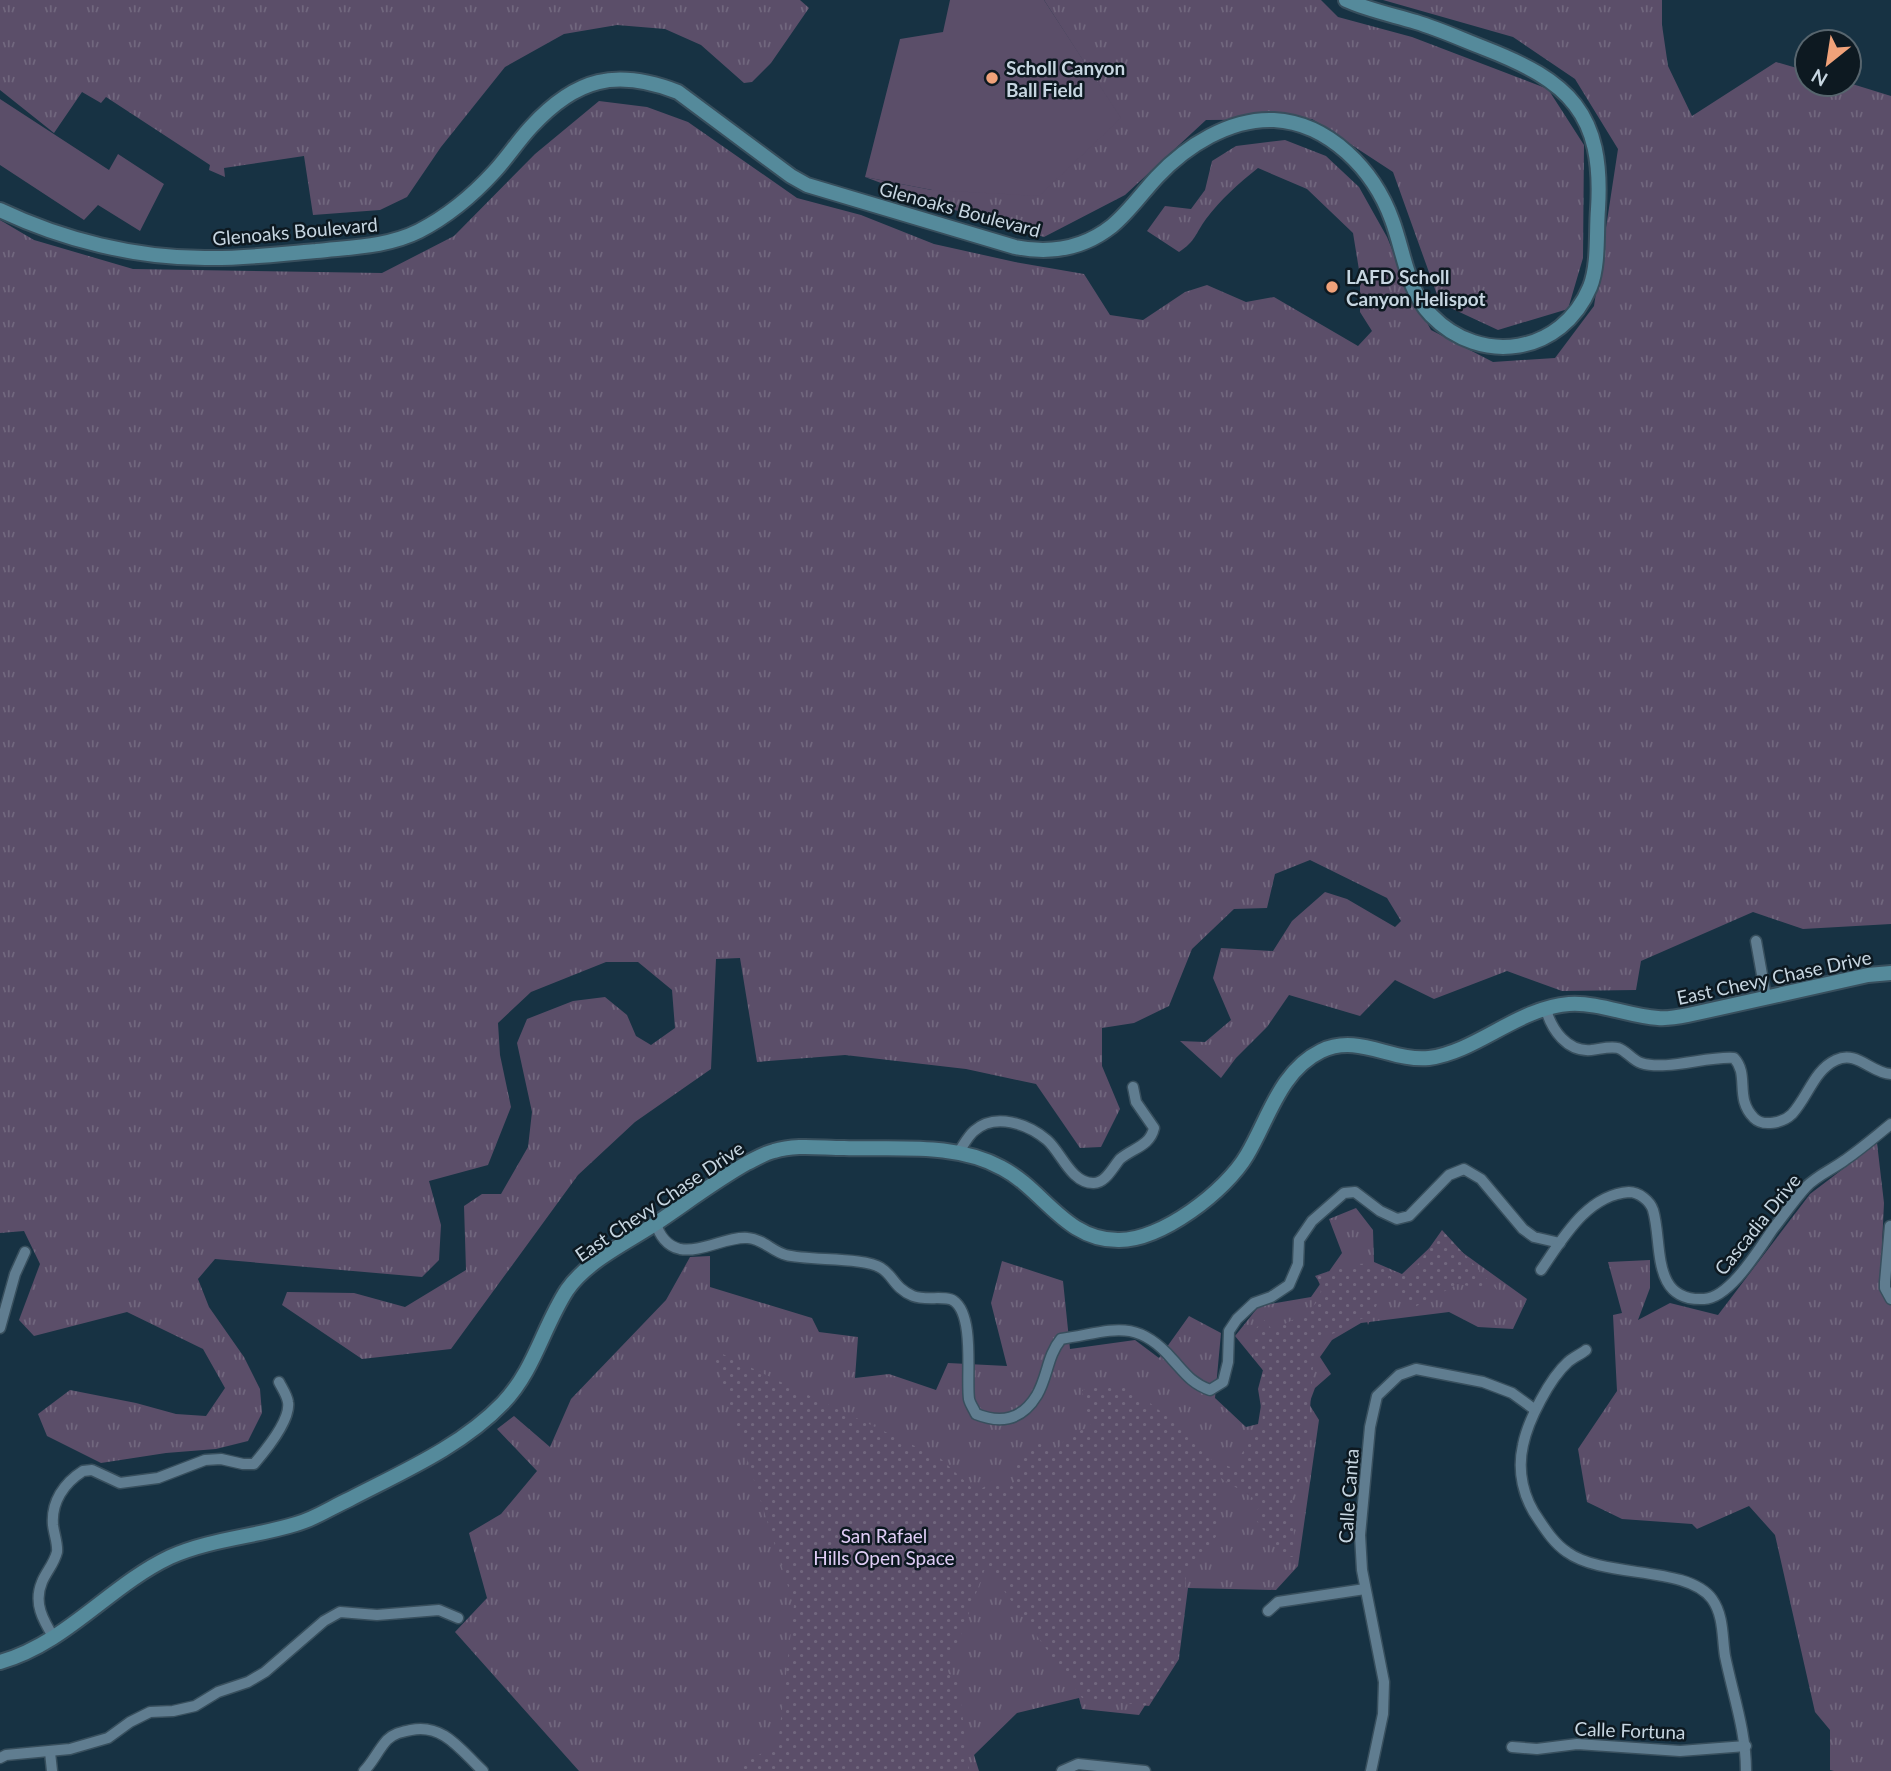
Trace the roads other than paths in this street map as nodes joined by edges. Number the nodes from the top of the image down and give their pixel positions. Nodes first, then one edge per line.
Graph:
1 (1346, 0) edge
2 (0, 211) edge
3 (1756, 942) dead end
4 (1891, 974) edge
5 (1766, 997) junction
6 (1546, 1010) junction
7 (1891, 1074) edge
8 (1133, 1087) dead end
9 (1891, 1124) edge
10 (958, 1153) junction
11 (656, 1223) junction
12 (1890, 1226) edge
13 (1560, 1244) junction
14 (25, 1252) dead end
15 (1541, 1270) dead end
16 (1891, 1299) edge
17 (0, 1324) edge
18 (1586, 1350) dead end
19 (279, 1382) dead end
20 (1534, 1409) junction
21 (1365, 1589) junction
22 (1268, 1611) dead end
23 (458, 1618) dead end
24 (54, 1638) junction
25 (0, 1662) edge
26 (1746, 1746) junction
27 (1512, 1747) dead end
28 (50, 1752) junction
29 (0, 1758) edge
30 (52, 1771) edge
31 (364, 1771) edge
32 (483, 1771) edge
33 (1062, 1771) edge
34 (1145, 1771) edge
35 (1371, 1771) edge
36 (1746, 1771) edge

1 - 2 street, Glenoaks Boulevard
3 - 5 street
4 - 5 street, East Chevy Chase Drive
5 - 6 street, East Chevy Chase Drive
6 - 7 street
6 - 10 street, East Chevy Chase Drive
8 - 10 street
9 - 13 street, Cascadia Drive
10 - 11 street, East Chevy Chase Drive
11 - 13 street
11 - 24 street, East Chevy Chase Drive
12 - 16 street
13 - 15 street
14 - 17 street
18 - 20 street
19 - 24 street
20 - 21 street, Calle Canta
20 - 26 street
21 - 22 street
21 - 35 street, Calle Canta
23 - 28 street
24 - 25 street, East Chevy Chase Drive
26 - 27 street, Calle Fortuna
26 - 36 street
28 - 29 street
28 - 30 street
31 - 32 street
33 - 34 street

